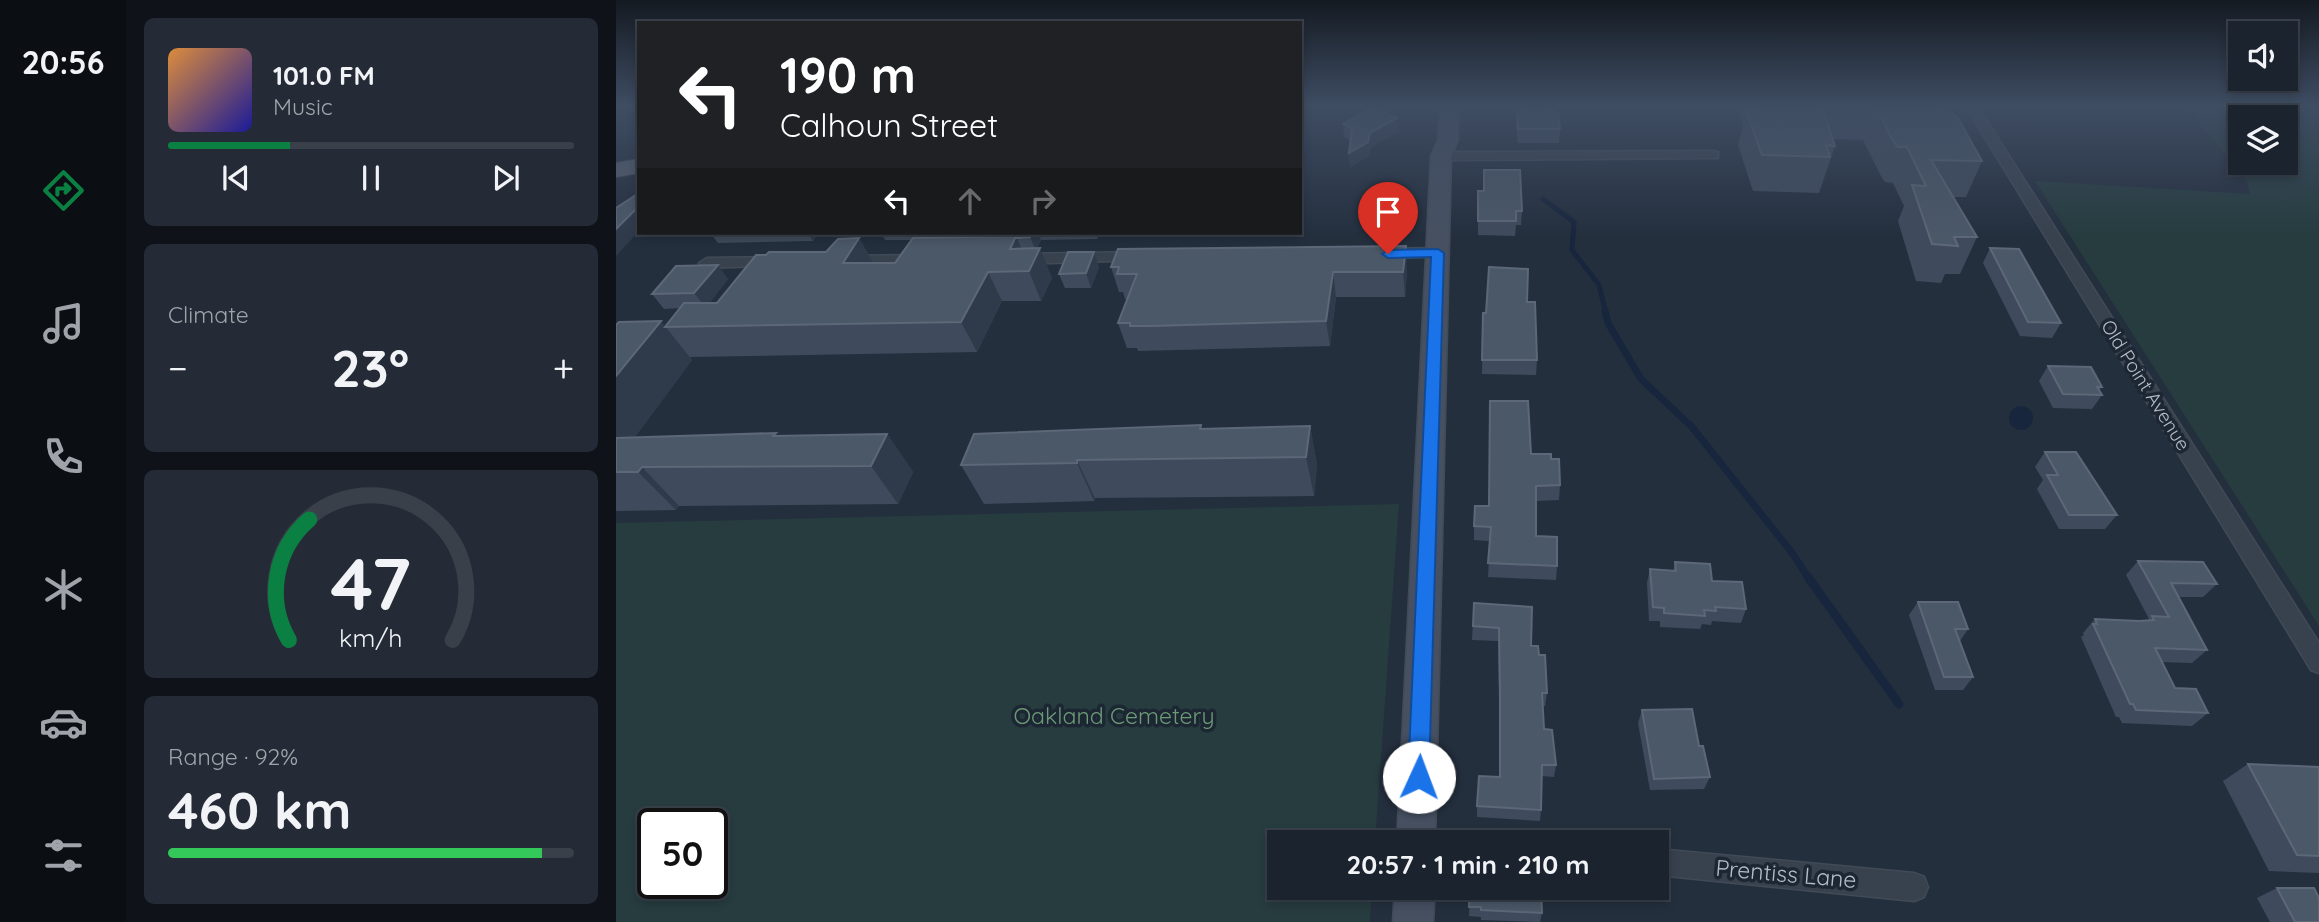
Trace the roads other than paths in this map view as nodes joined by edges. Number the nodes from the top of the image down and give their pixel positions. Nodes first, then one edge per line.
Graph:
1 (1438, 150) edge
2 (1444, 150) edge
3 (1999, 150) edge
4 (1713, 155) dead end
5 (1441, 156) junction
6 (621, 174) edge
7 (637, 186) edge
8 (1438, 253) junction
9 (1360, 254) edge
10 (1152, 257) edge
11 (999, 259) edge
12 (943, 260) edge
13 (791, 261) edge
14 (832, 261) edge
15 (707, 262) edge
16 (2319, 663) edge
17 (1416, 830) edge
18 (1669, 863) edge
19 (1914, 887) dead end
20 (1414, 900) edge
21 (1413, 922) edge

1 - 5 main road
2 - 5 main road
3 - 16 street, Old Point Avenue
4 - 5 street
5 - 8 main road
6 - 7 main road
8 - 9 street
8 - 17 main road
10 - 11 street
12 - 14 street
13 - 15 street
18 - 19 street, Prentiss Lane
20 - 21 main road

